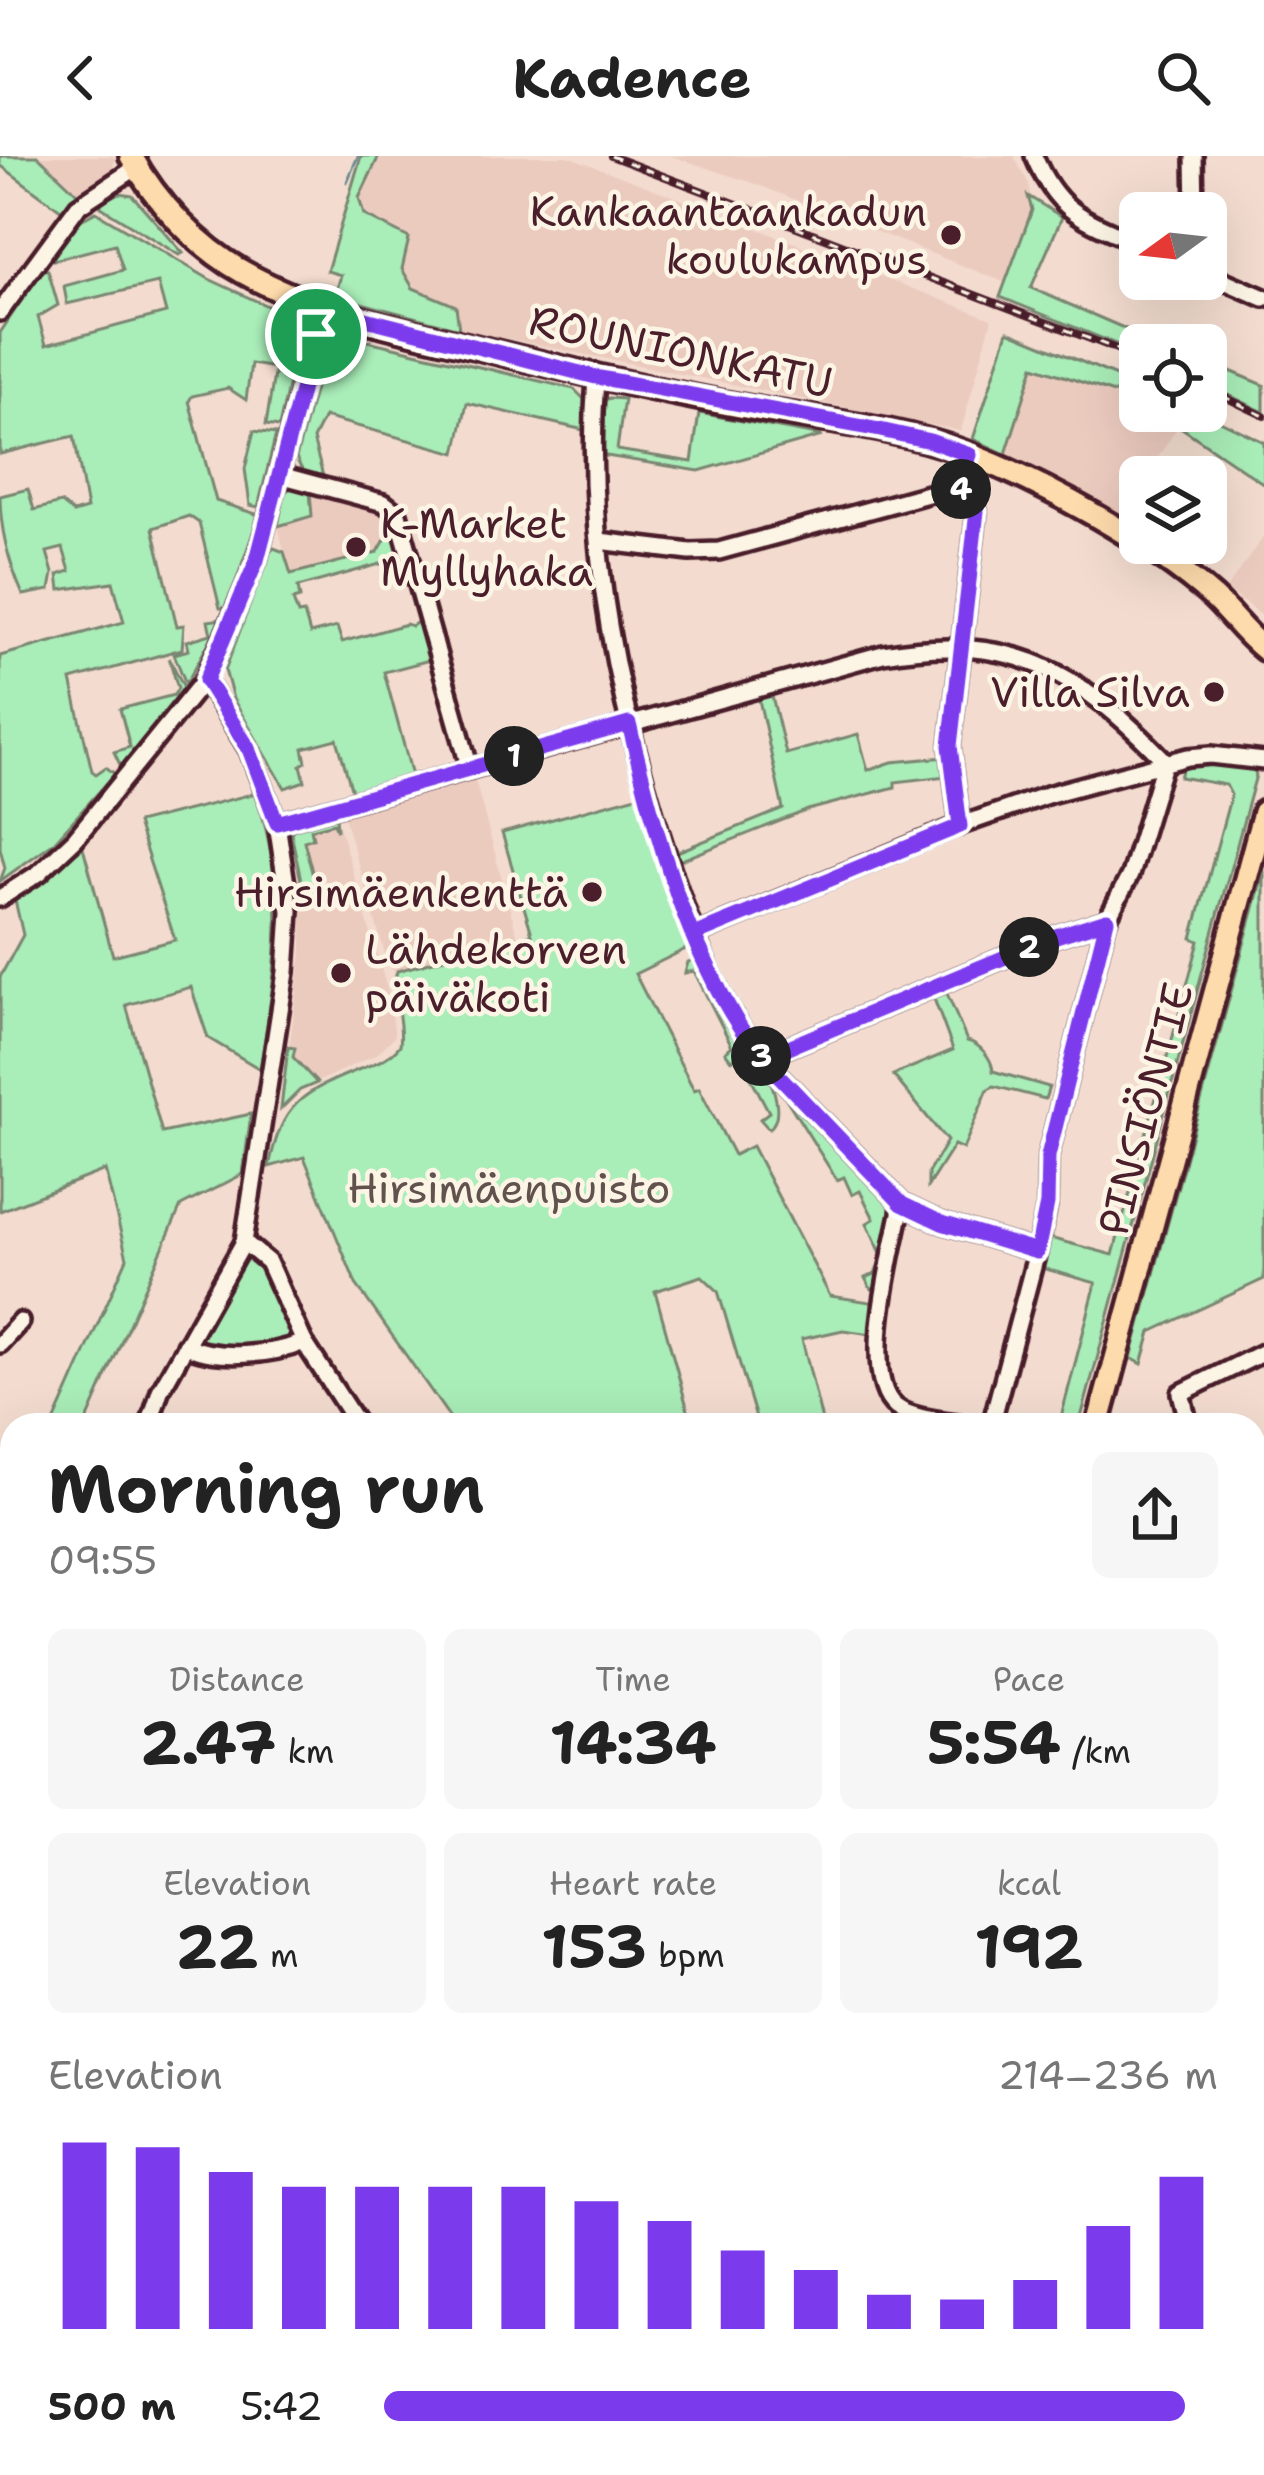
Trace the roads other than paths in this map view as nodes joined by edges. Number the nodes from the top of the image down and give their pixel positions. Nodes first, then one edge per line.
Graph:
1 (1034, 156) edge
2 (1194, 156) edge
3 (134, 162) edge
4 (1195, 192) edge
5 (1119, 234) edge
6 (1227, 282) edge
7 (1264, 298) edge
8 (322, 308) junction
9 (0, 312) edge
10 (596, 377) junction
11 (970, 455) junction
12 (280, 475) junction
13 (958, 486) junction
14 (599, 541) junction
15 (1229, 614) junction
16 (1264, 636) edge
17 (964, 645) junction
18 (1264, 649) edge
19 (206, 680) junction
20 (629, 724) junction
21 (1165, 761) junction
22 (1264, 761) edge
23 (470, 769) junction
24 (1264, 812) edge
25 (277, 823) junction
26 (960, 826) junction
27 (0, 898) edge
28 (1107, 920) junction
29 (694, 935) junction
30 (762, 1058) junction
31 (902, 1204) junction
32 (244, 1242) junction
33 (1037, 1252) junction
34 (20, 1322) dead end
35 (304, 1342) junction
36 (0, 1344) edge
37 (185, 1345) junction
38 (1264, 1352) edge
39 (153, 1413) edge
40 (350, 1413) edge
41 (912, 1413) edge
42 (994, 1413) edge
43 (1101, 1413) edge
44 (1187, 1413) edge

1 - 5 street
2 - 4 street
3 - 8 main road, ROUNIONKATU
3 - 9 street
6 - 7 street
8 - 10 main road, ROUNIONKATU
8 - 12 street
10 - 11 main road, ROUNIONKATU
10 - 14 street
11 - 13 street
11 - 15 main road, ROUNIONKATU
12 - 19 street
12 - 23 street
13 - 14 street
13 - 17 street
14 - 20 street
15 - 16 main road, ROUNIONKATU
15 - 18 main road, ROUNIONKATU
17 - 20 street
17 - 21 street
17 - 26 street
19 - 25 street
19 - 27 street
20 - 23 street
20 - 29 street
21 - 22 street
21 - 26 street
21 - 28 street
23 - 25 street
24 - 43 main road, PINSIÖNTIE
25 - 32 street
26 - 29 street
28 - 30 street
28 - 33 street
29 - 30 street
30 - 31 street
31 - 33 street
31 - 41 street
32 - 35 street
32 - 37 street
33 - 42 street
34 - 36 street
35 - 37 street
35 - 40 street
37 - 39 street
38 - 44 street

